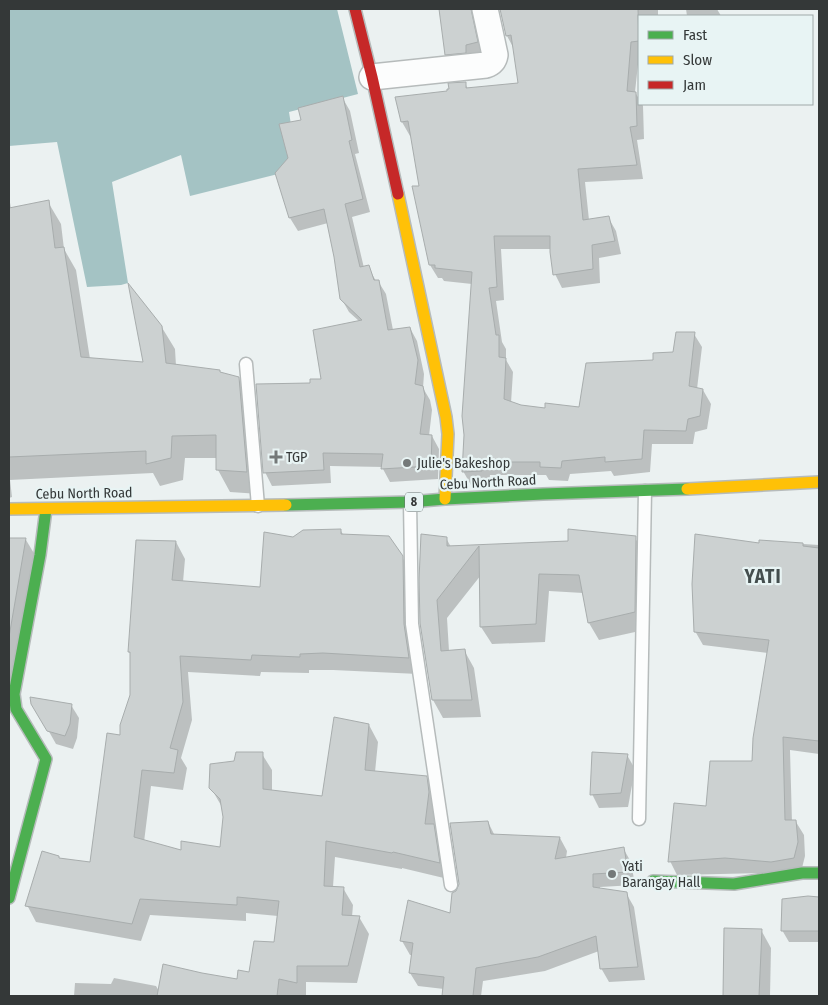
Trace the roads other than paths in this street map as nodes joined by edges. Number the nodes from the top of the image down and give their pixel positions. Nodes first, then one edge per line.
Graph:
1 (355, 9) edge
2 (485, 9) edge
3 (372, 77) junction
4 (246, 364) dead end
5 (819, 482) edge
6 (645, 490) junction
7 (445, 499) junction
8 (410, 502) junction
9 (258, 506) junction
10 (46, 509) junction
11 (9, 510) edge
12 (639, 819) dead end
13 (819, 874) edge
14 (653, 881) dead end
15 (451, 885) dead end
16 (9, 898) edge

1 - 3 street
2 - 3 street
3 - 7 street
4 - 9 lane
5 - 6 street, Cebu North Road / 8
6 - 7 street, Cebu North Road / 8
6 - 12 lane
7 - 8 street, Cebu North Road / 8
8 - 9 street, Cebu North Road / 8
8 - 15 lane
9 - 10 street, Cebu North Road / 8
10 - 11 street, Cebu North Road / 8
10 - 16 street
13 - 14 street

